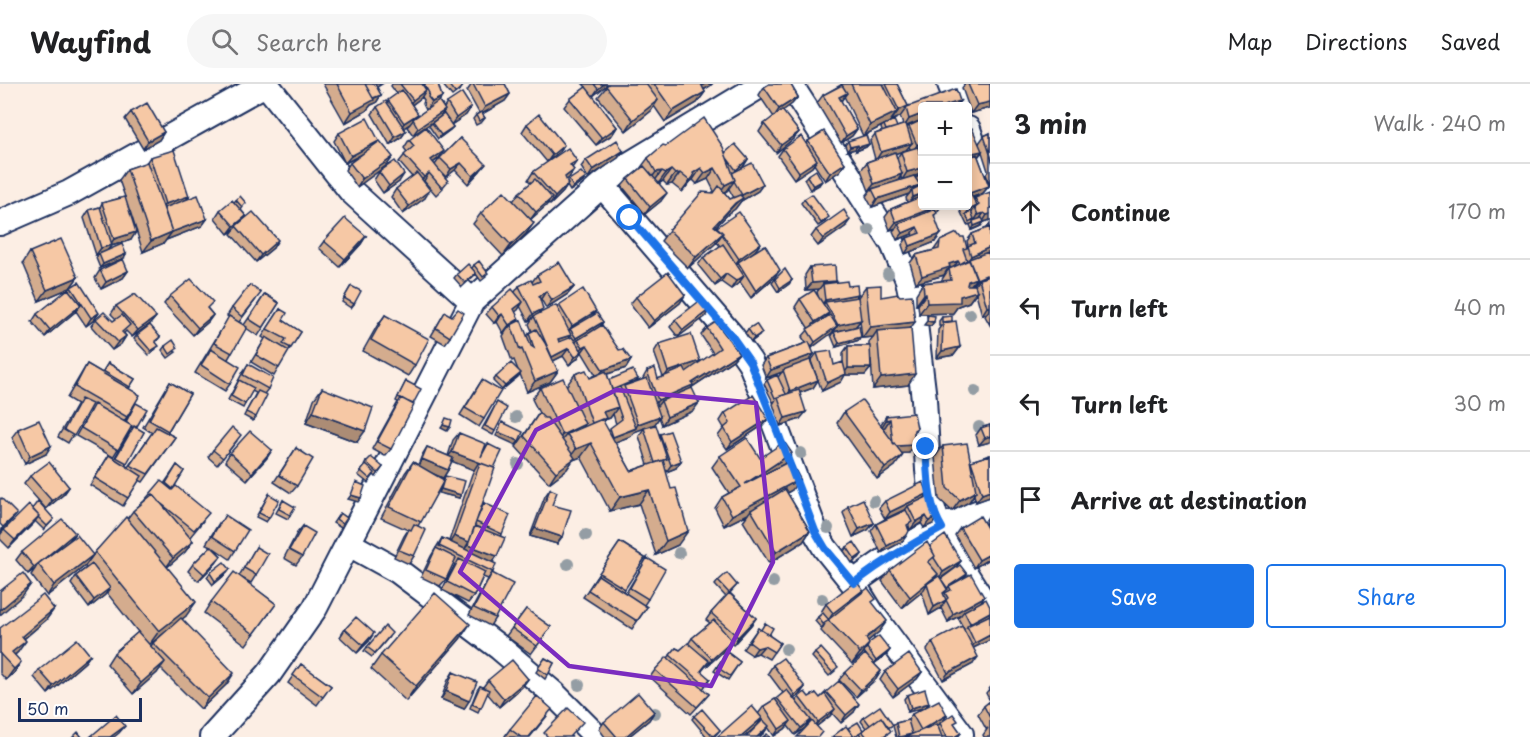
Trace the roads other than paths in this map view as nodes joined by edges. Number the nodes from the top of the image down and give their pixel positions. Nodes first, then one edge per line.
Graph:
1 (265, 84) edge
2 (763, 84) edge
3 (790, 84) edge
4 (950, 84) edge
5 (957, 102) edge
6 (972, 141) edge
7 (602, 185) junction
8 (990, 195) edge
9 (0, 223) edge
10 (472, 300) junction
11 (990, 508) edge
12 (942, 528) junction
13 (349, 544) junction
14 (854, 583) junction
15 (990, 612) edge
16 (961, 734) edge
17 (212, 737) edge
18 (597, 737) edge

1 - 9 street
1 - 10 street
2 - 7 street
3 - 12 street
4 - 5 street
6 - 8 street
7 - 10 street
7 - 14 street
10 - 13 street
11 - 12 street
12 - 14 street
12 - 15 street
13 - 17 street
13 - 18 street
14 - 16 street

